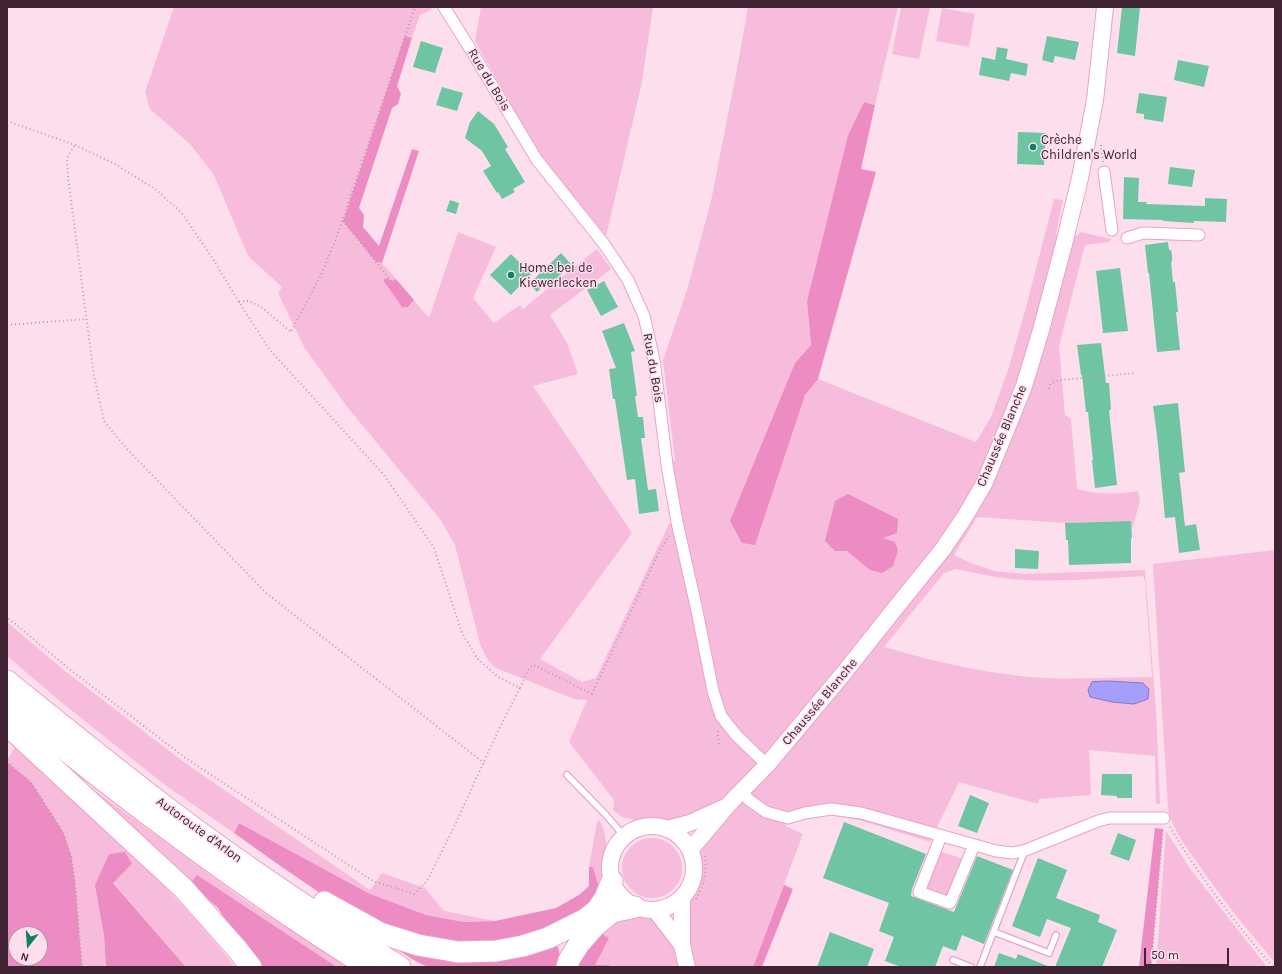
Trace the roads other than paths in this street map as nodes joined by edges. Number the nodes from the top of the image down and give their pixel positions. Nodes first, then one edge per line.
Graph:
1 (444, 7) edge
2 (1105, 7) edge
3 (1104, 172) dead end
4 (1112, 230) dead end
5 (1199, 234) dead end
6 (1127, 238) dead end
7 (7, 681) edge
8 (7, 702) edge
9 (7, 725) edge
10 (767, 765) junction
11 (567, 774) dead end
12 (741, 791) junction
13 (728, 806) junction
14 (1164, 818) road end
15 (668, 829) junction
16 (624, 836) junction
17 (941, 836) junction
18 (214, 842) junction
19 (974, 845) junction
20 (690, 850) junction
21 (1026, 850) junction
22 (612, 881) junction
23 (688, 900) junction
24 (635, 907) junction
25 (656, 911) junction
26 (994, 932) junction
27 (1056, 935) dead end
28 (682, 946) junction
29 (953, 960) dead end
30 (251, 967) edge
31 (368, 967) edge
32 (400, 967) edge
33 (567, 967) edge
34 (687, 967) edge
35 (971, 967) edge
36 (980, 967) edge

1 - 10 street, Rue du Bois
2 - 10 main road, Chaussée Blanche
3 - 4 street
5 - 6 street
7 - 18 highway, Autoroute d'Arlon
8 - 31 highway, Autoroute d'Arlon
9 - 30 highway
10 - 12 main road, Chaussée Blanche
11 - 16 lane
12 - 13 main road, Chaussée Blanche
12 - 17 street
13 - 15 main road
13 - 20 main road, Chaussée Blanche
14 - 21 street
15 - 16 main road
15 - 20 main road
16 - 22 main road
17 - 19 street
17 - 19 street
18 - 22 highway
18 - 32 highway, Autoroute d'Arlon
19 - 21 street
20 - 23 main road
21 - 26 lane
22 - 24 main road
23 - 25 main road
23 - 28 main road
24 - 25 main road
24 - 33 highway
25 - 28 main road
26 - 27 lane
26 - 36 lane
28 - 34 main road
29 - 35 lane

